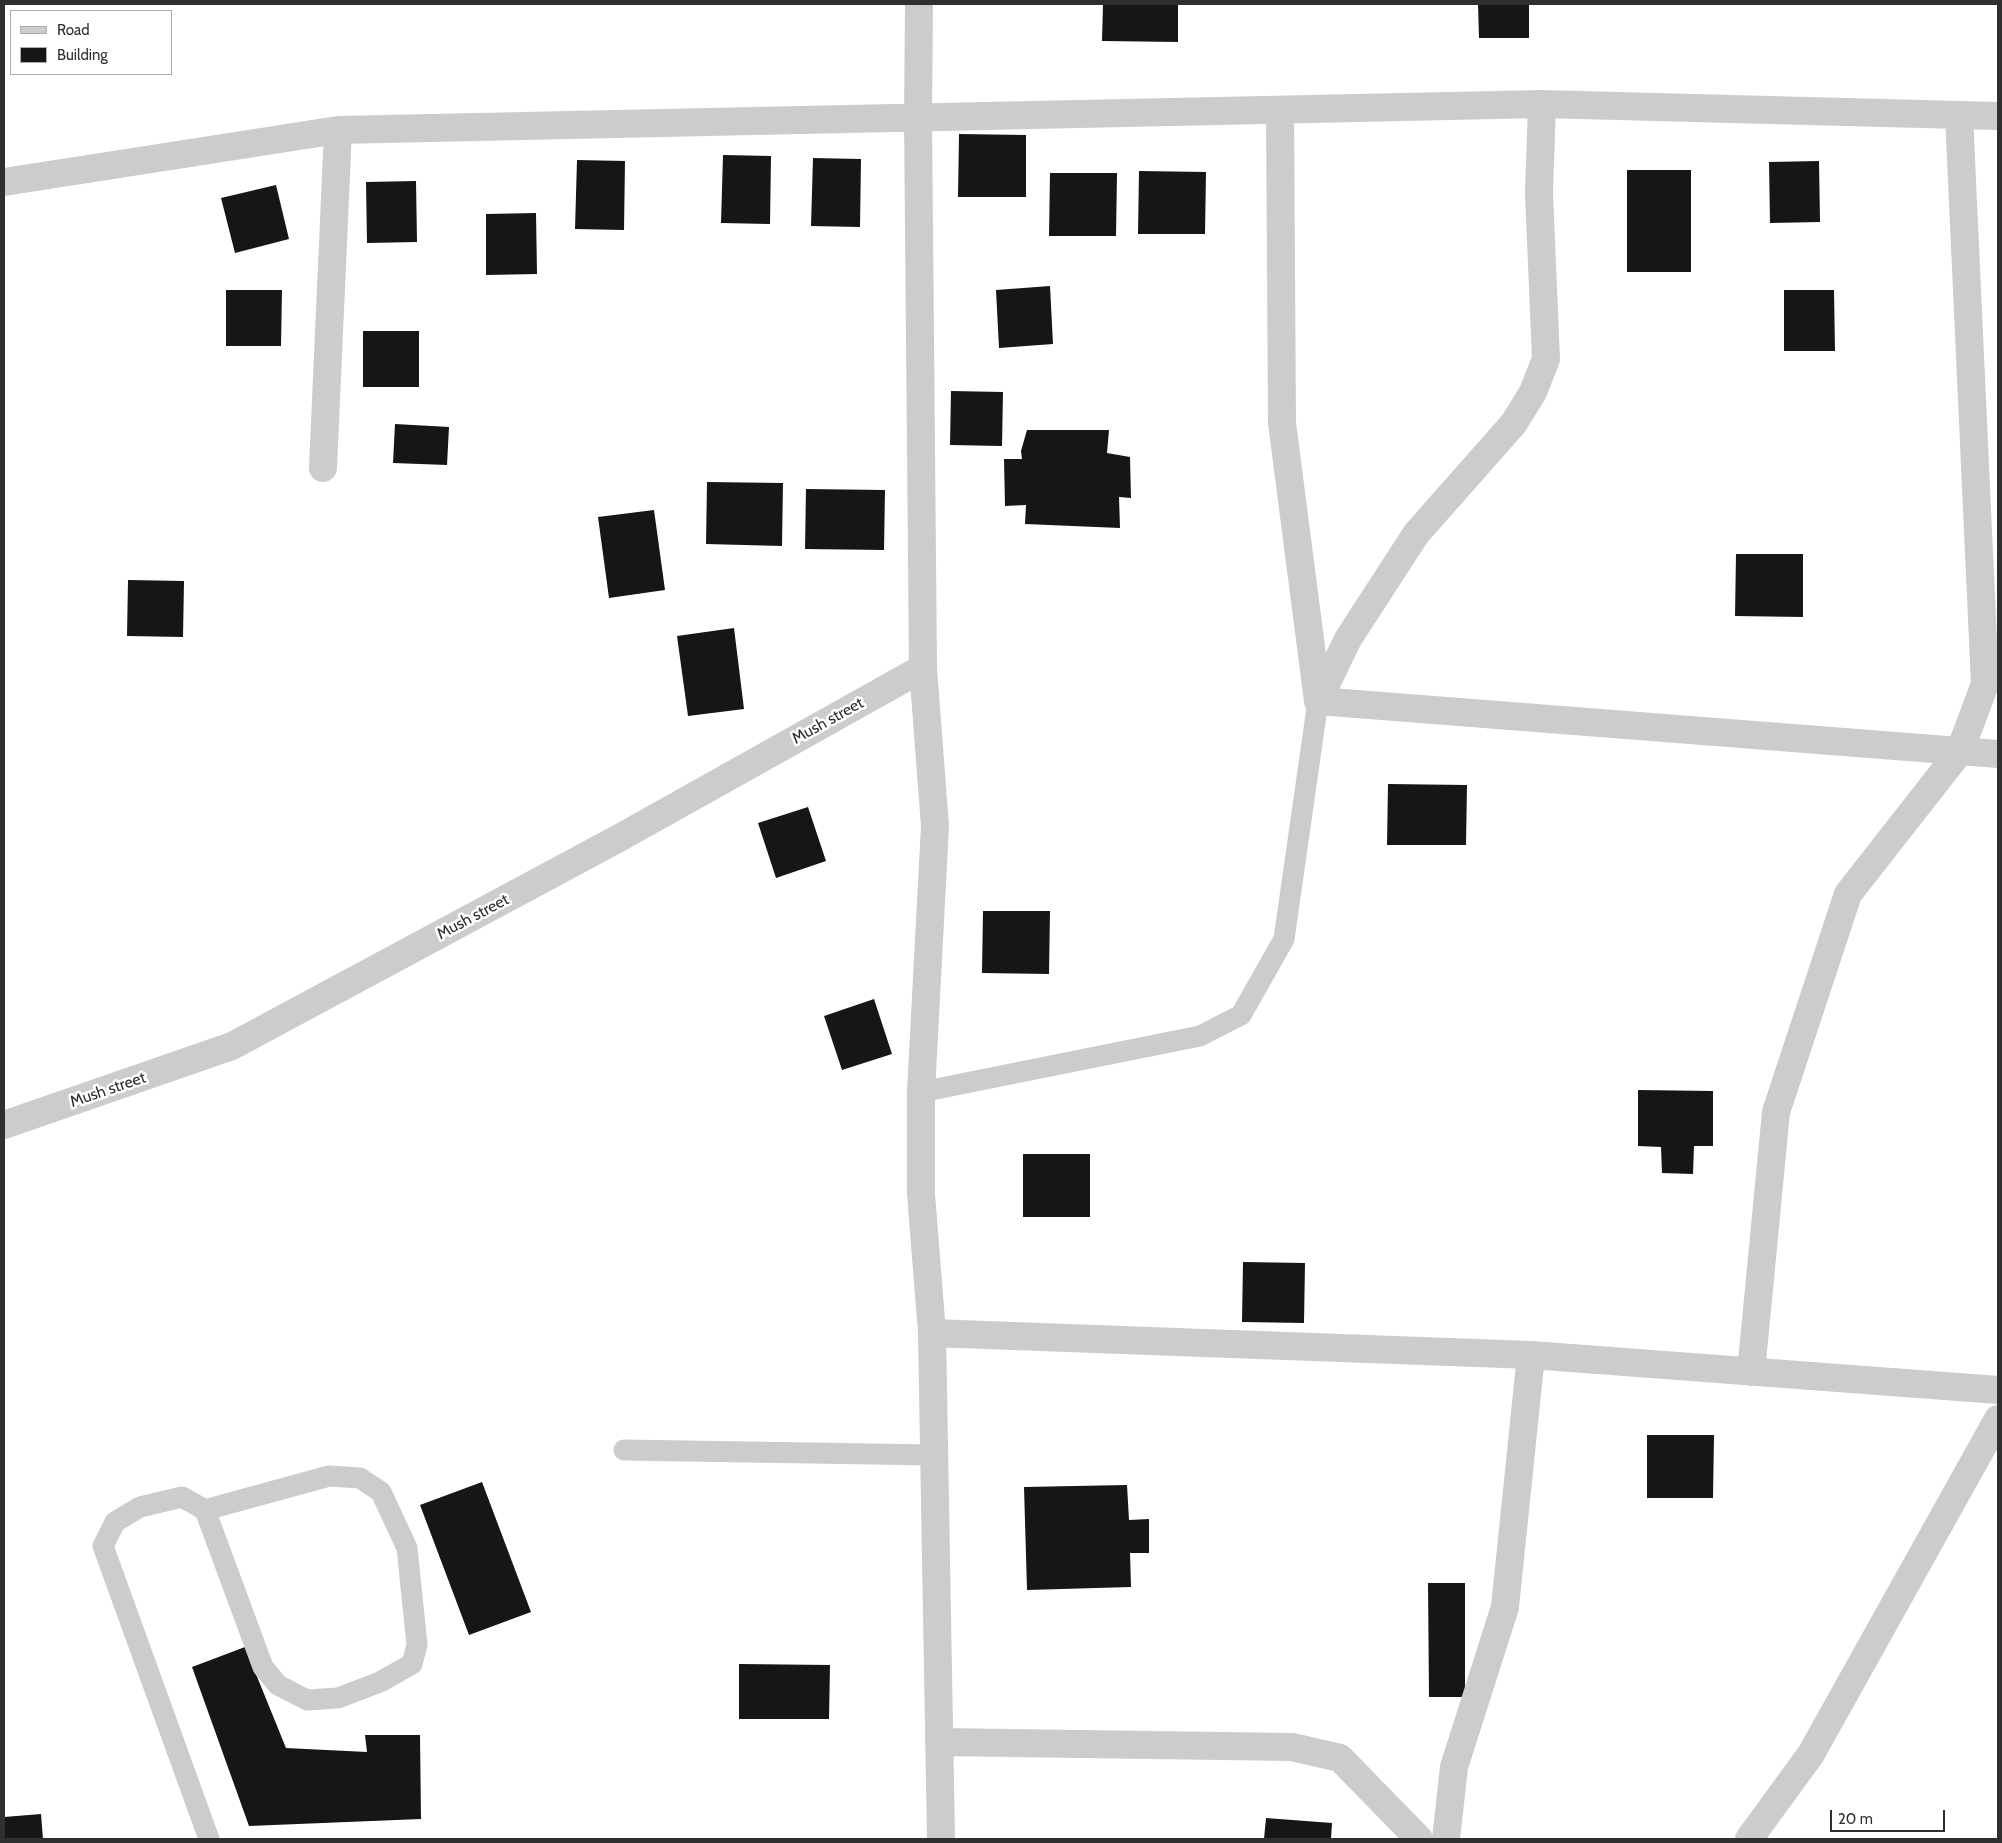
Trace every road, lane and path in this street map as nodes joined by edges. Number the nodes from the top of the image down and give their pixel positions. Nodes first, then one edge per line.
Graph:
1 (919, 4) edge
2 (1542, 104) junction
3 (1280, 110) junction
4 (1959, 115) junction
5 (1998, 116) edge
6 (918, 118) junction
7 (338, 130) junction
8 (4, 182) edge
9 (323, 468) dead end
10 (924, 668) junction
11 (1318, 701) junction
12 (1960, 751) junction
13 (1998, 754) edge
14 (920, 1092) junction
15 (4, 1125) edge
16 (932, 1333) junction
17 (1531, 1355) junction
18 (1751, 1372) junction
19 (1998, 1390) edge
20 (1998, 1419) edge
21 (624, 1450) dead end
22 (934, 1455) junction
23 (205, 1510) junction
24 (939, 1742) junction
25 (209, 1839) edge
26 (941, 1839) edge
27 (1419, 1839) edge
28 (1446, 1839) edge
29 (1749, 1839) edge

1 - 6 street
2 - 3 street
2 - 4 street
2 - 11 street
3 - 6 street
3 - 11 street
4 - 5 street
4 - 12 street
6 - 7 street
6 - 10 street
7 - 8 street
7 - 9 street
10 - 14 street
10 - 15 street, Mush street
11 - 12 street
11 - 14 lane
12 - 13 street
12 - 18 street
14 - 16 street
16 - 17 street
16 - 22 street
17 - 18 street
17 - 28 street
18 - 19 street
20 - 29 street
21 - 22 lane
22 - 24 street
23 - 23 lane
23 - 25 lane
24 - 26 street
24 - 27 street

